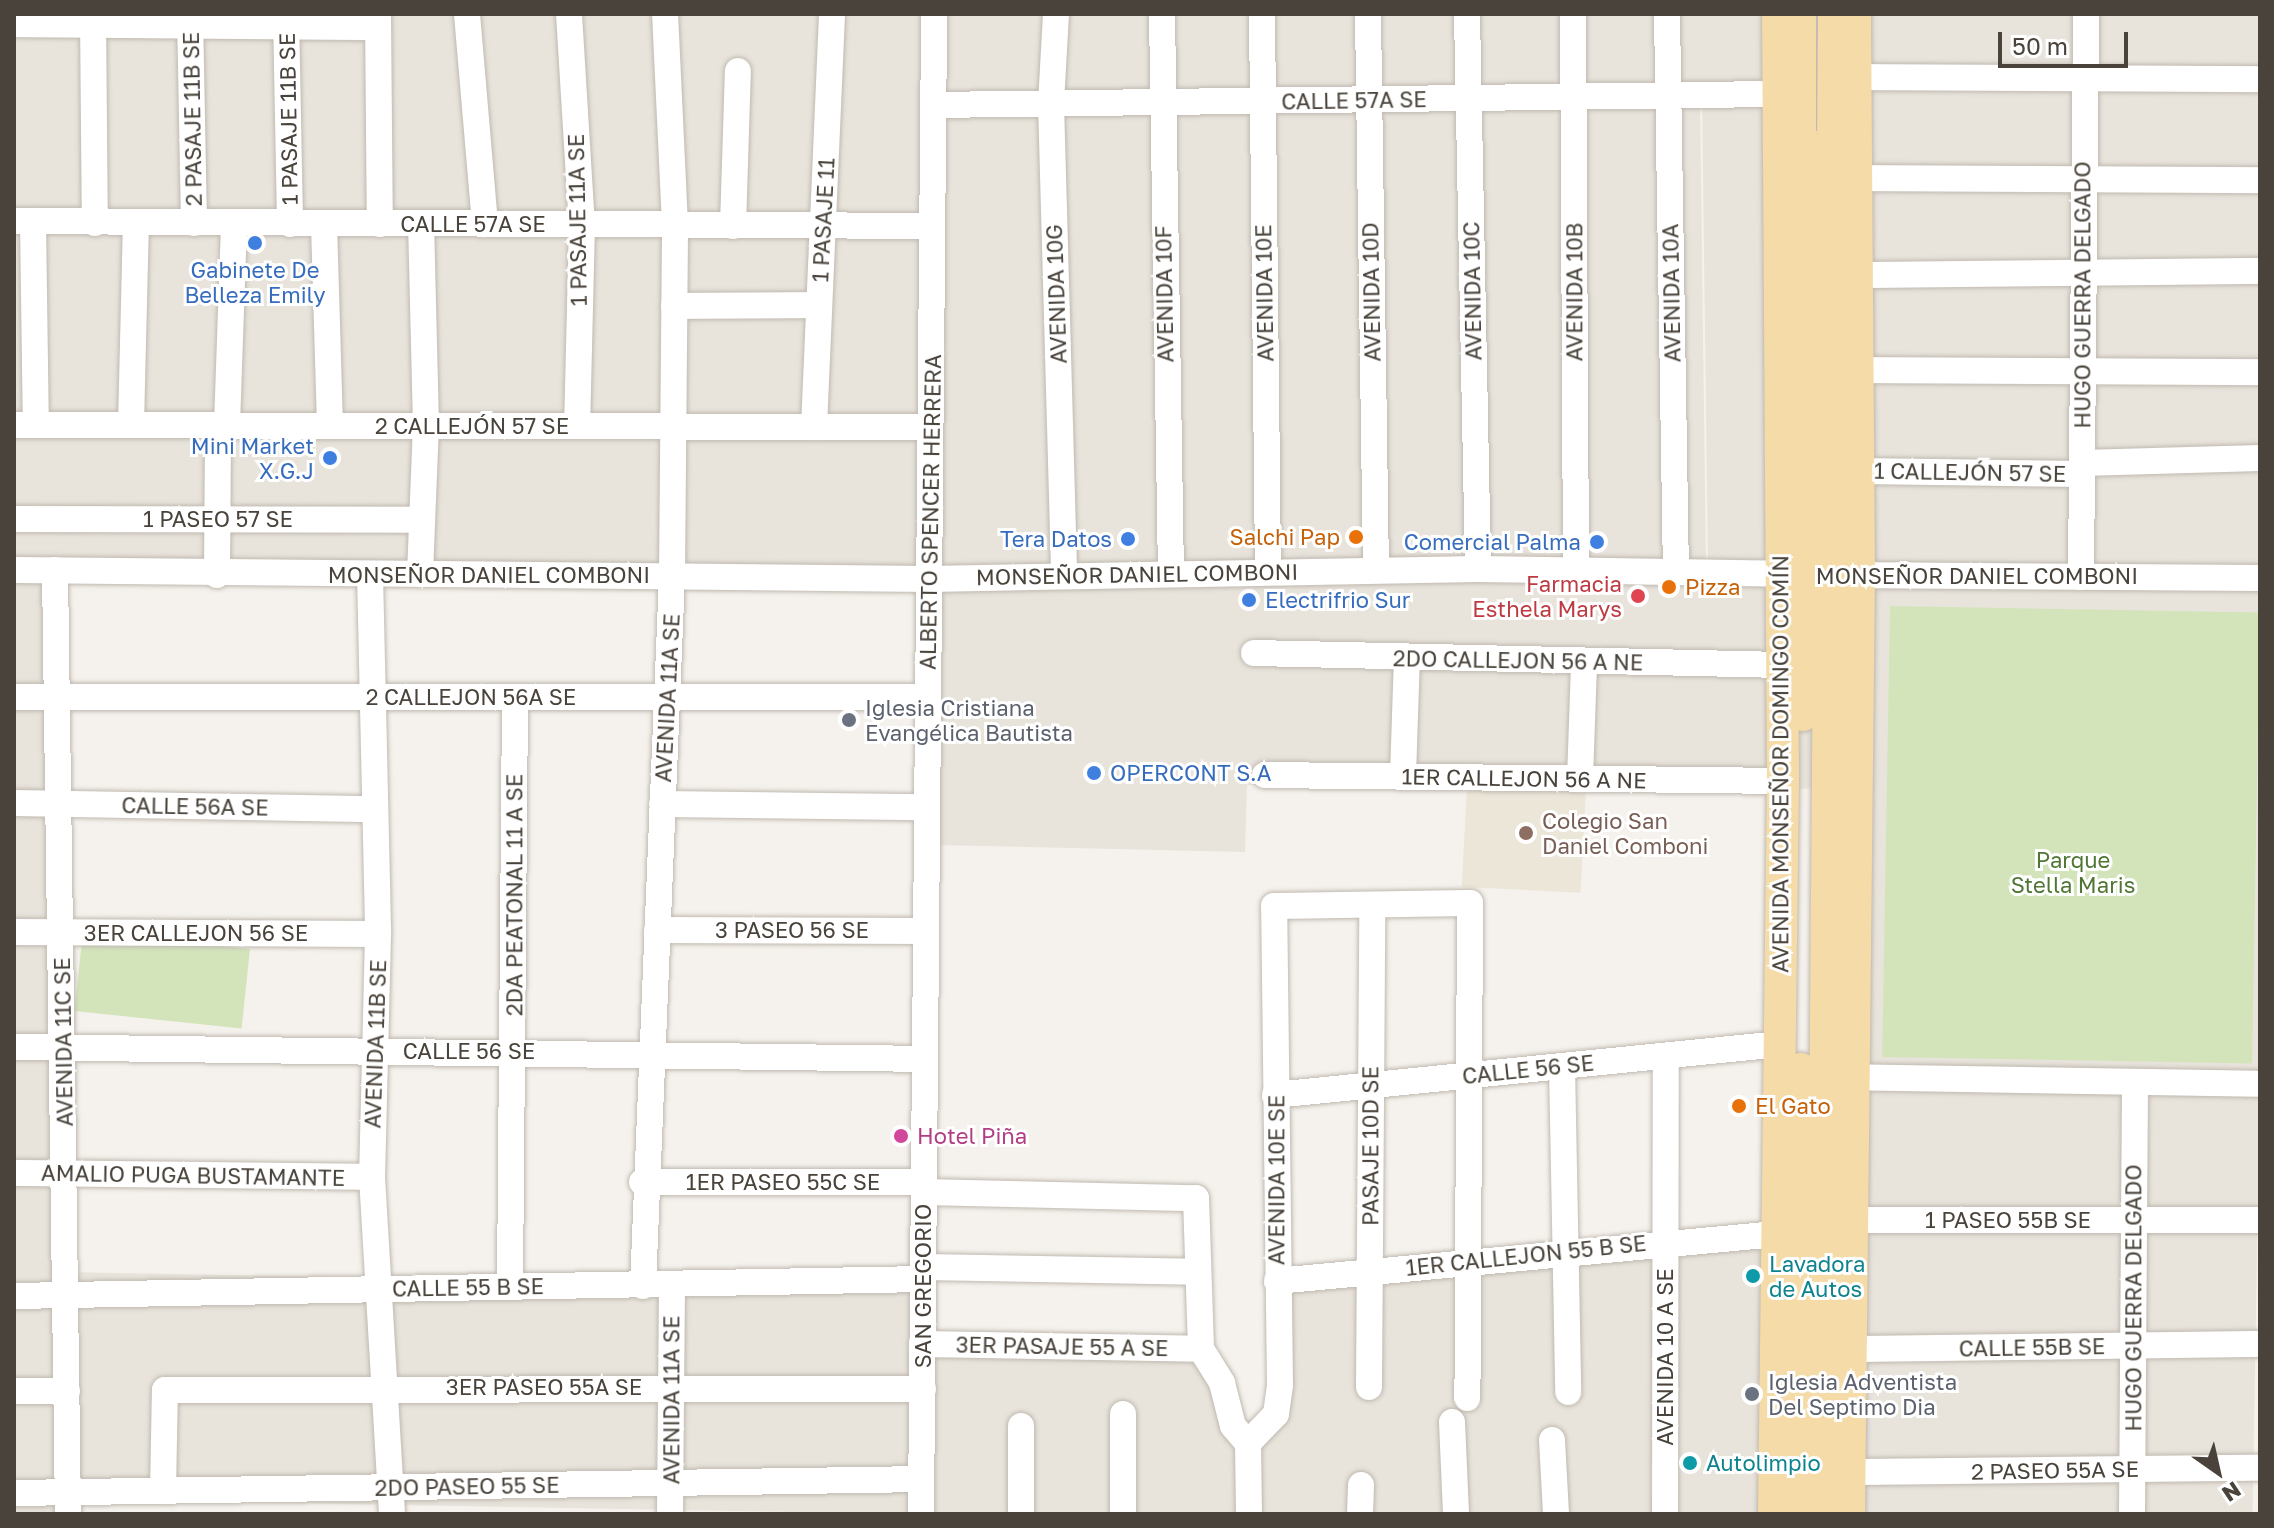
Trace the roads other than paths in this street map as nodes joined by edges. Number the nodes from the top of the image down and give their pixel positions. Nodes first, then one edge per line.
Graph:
1 (467, 14) edge
2 (569, 14) edge
3 (665, 14) edge
4 (832, 14) edge
5 (934, 14) edge
6 (1056, 14) edge
7 (1162, 14) edge
8 (1262, 14) edge
9 (1368, 14) edge
10 (1467, 14) edge
11 (1573, 14) edge
12 (1667, 14) edge
13 (1778, 14) edge
14 (1800, 14) edge
15 (1834, 14) edge
16 (1855, 14) edge
17 (2086, 14) edge
18 (93, 19) edge
19 (190, 20) edge
20 (286, 20) edge
21 (378, 21) edge
22 (14, 24) edge
23 (738, 71) dead end
24 (2085, 75) junction
25 (1856, 77) junction
26 (2260, 79) edge
27 (1775, 94) junction
28 (1667, 96) junction
29 (1572, 97) junction
30 (1467, 98) junction
31 (1368, 100) junction
32 (1262, 101) junction
33 (1160, 102) junction
34 (1051, 103) junction
35 (933, 105) junction
36 (1856, 178) junction
37 (2260, 180) edge
38 (2081, 185) junction
39 (24, 221) edge
40 (95, 223) junction
41 (136, 223) junction
42 (194, 223) junction
43 (234, 223) junction
44 (290, 224) junction
45 (324, 224) junction
46 (380, 224) junction
47 (421, 224) junction
48 (485, 224) junction
49 (582, 225) junction
50 (675, 225) junction
51 (823, 225) junction
52 (733, 226) junction
53 (932, 226) junction
54 (2260, 271) edge
55 (1857, 275) junction
56 (2082, 278) junction
57 (819, 305) junction
58 (674, 306) junction
59 (2082, 369) junction
60 (1858, 370) junction
61 (2260, 372) edge
62 (25, 425) edge
63 (131, 425) junction
64 (222, 425) junction
65 (330, 426) junction
66 (426, 426) junction
67 (577, 426) junction
68 (674, 426) junction
69 (814, 427) junction
70 (930, 427) junction
71 (2260, 458) edge
72 (2082, 469) junction
73 (1859, 471) junction
74 (217, 518) junction
75 (14, 519) edge
76 (422, 520) junction
77 (1478, 569) junction
78 (14, 570) edge
79 (55, 570) junction
80 (1376, 570) junction
81 (1576, 570) junction
82 (1268, 572) junction
83 (1676, 572) junction
84 (370, 574) junction
85 (420, 574) junction
86 (1064, 574) junction
87 (1171, 574) junction
88 (1818, 574) junction
89 (217, 575) junction
90 (672, 576) junction
91 (2081, 577) junction
92 (2260, 578) edge
93 (929, 579) junction
94 (1254, 653) dead end
95 (1407, 657) junction
96 (1584, 662) junction
97 (1781, 665) junction
98 (14, 697) edge
99 (58, 697) junction
100 (373, 697) junction
101 (515, 697) junction
102 (667, 697) junction
103 (928, 697) junction
104 (1265, 775) dead end
105 (1403, 776) junction
106 (1580, 779) junction
107 (1783, 781) junction
108 (14, 803) edge
109 (59, 804) junction
110 (662, 804) junction
111 (926, 807) junction
112 (375, 809) junction
113 (1372, 906) junction
114 (657, 930) junction
115 (926, 931) junction
116 (14, 932) edge
117 (62, 932) junction
118 (378, 934) junction
119 (1780, 1044) junction
120 (64, 1046) junction
121 (14, 1047) edge
122 (374, 1051) junction
123 (513, 1051) junction
124 (648, 1053) junction
125 (1666, 1056) junction
126 (925, 1059) junction
127 (1562, 1066) junction
128 (1469, 1075) junction
129 (1839, 1078) junction
130 (2135, 1082) junction
131 (2260, 1084) edge
132 (1371, 1085) junction
133 (1275, 1095) junction
134 (14, 1173) edge
135 (65, 1173) junction
136 (372, 1177) junction
137 (642, 1182) junction
138 (924, 1187) junction
139 (1852, 1220) junction
140 (2134, 1220) junction
141 (2260, 1220) edge
142 (1776, 1234) junction
143 (1665, 1241) junction
144 (1567, 1251) junction
145 (1468, 1261) junction
146 (1369, 1271) junction
147 (1197, 1272) junction
148 (923, 1273) junction
149 (1277, 1281) junction
150 (510, 1285) junction
151 (672, 1285) junction
152 (643, 1286) junction
153 (381, 1289) junction
154 (66, 1295) junction
155 (14, 1296) edge
156 (922, 1344) junction
157 (2260, 1344) edge
158 (2133, 1346) junction
159 (1201, 1349) junction
160 (1851, 1349) junction
161 (389, 1387) junction
162 (668, 1387) junction
163 (1369, 1387) dead end
164 (923, 1389) junction
165 (14, 1391) edge
166 (67, 1391) junction
167 (1568, 1392) dead end
168 (1467, 1398) dead end
169 (1123, 1414) dead end
170 (1452, 1422) dead end
171 (1021, 1426) dead end
172 (1552, 1440) dead end
173 (1248, 1443) junction
174 (2260, 1468) edge
175 (2132, 1469) junction
176 (1849, 1472) junction
177 (921, 1479) junction
178 (670, 1482) junction
179 (1361, 1485) dead end
180 (163, 1491) junction
181 (14, 1493) edge
182 (391, 1501) edge
183 (68, 1503) edge
184 (670, 1514) edge
185 (921, 1514) edge
186 (1021, 1514) edge
187 (1123, 1514) edge
188 (1249, 1514) edge
189 (1360, 1514) edge
190 (1456, 1514) edge
191 (1556, 1514) edge
192 (1665, 1514) edge
193 (1774, 1514) edge
194 (1798, 1514) edge
195 (1822, 1514) edge
196 (1849, 1514) edge
197 (2132, 1514) edge

1 - 48 street
2 - 49 street, 1 PASAJE 11A SE
3 - 50 street, AVENIDA 11A SE
4 - 51 street, 1 PASAJE 11
5 - 35 street, ALBERTO SPENCER HERRERA
6 - 34 street, AVENIDA 10G
7 - 33 street, AVENIDA 10F
8 - 32 street, AVENIDA 10E
9 - 31 street, AVENIDA 10D
10 - 30 street, AVENIDA 10C
11 - 29 street, AVENIDA 10B
12 - 28 street, AVENIDA 10A
13 - 27 main road, AVENIDA MONSEÑOR DOMINGO COMÍN
14 - 88 main road, AVENIDA MONSEÑOR DOMINGO COMÍN
15 - 88 main road, AVENIDA MONSEÑOR DOMINGO COMÍN
16 - 25 main road, AVENIDA MONSEÑOR DOMINGO COMÍN
17 - 24 street, HUGO GUERRA DELGADO
18 - 19 street
18 - 22 street
18 - 40 street
19 - 20 street
19 - 42 street, 2 PASAJE 11B SE
20 - 21 street
20 - 44 street, 1 PASAJE 11B SE
21 - 46 street
23 - 52 street
24 - 25 street
24 - 26 street
24 - 38 street, HUGO GUERRA DELGADO
25 - 36 main road, AVENIDA MONSEÑOR DOMINGO COMÍN
27 - 28 street, CALLE 57A SE
27 - 88 main road, AVENIDA MONSEÑOR DOMINGO COMÍN
28 - 29 street, CALLE 57A SE
28 - 83 street, AVENIDA 10A
29 - 30 street, CALLE 57A SE
29 - 81 street, AVENIDA 10B
30 - 31 street, CALLE 57A SE
30 - 77 street, AVENIDA 10C
31 - 32 street, CALLE 57A SE
31 - 80 street, AVENIDA 10D
32 - 33 street, CALLE 57A SE
32 - 82 street, AVENIDA 10E
33 - 34 street, CALLE 57A SE
33 - 87 street, AVENIDA 10F
34 - 35 street, CALLE 57A SE
34 - 86 street, AVENIDA 10G
35 - 53 street, ALBERTO SPENCER HERRERA
36 - 38 street
36 - 55 main road, AVENIDA MONSEÑOR DOMINGO COMÍN
37 - 38 street
38 - 56 street, HUGO GUERRA DELGADO
39 - 40 street, CALLE 57A SE
39 - 62 street
40 - 41 street, CALLE 57A SE
41 - 42 street, CALLE 57A SE
41 - 63 street
42 - 43 street, CALLE 57A SE
43 - 44 street, CALLE 57A SE
43 - 64 street, 2 PASAJE 11B SE
44 - 45 street, CALLE 57A SE
45 - 46 street, CALLE 57A SE
45 - 65 street, 1 PASAJE 11B SE
46 - 47 street, CALLE 57A SE
47 - 48 street, CALLE 57A SE
47 - 66 street
48 - 49 street, CALLE 57A SE
49 - 50 street, CALLE 57A SE
49 - 67 street, 1 PASAJE 11A SE
50 - 52 street, CALLE 57A SE
50 - 58 street, AVENIDA 11A SE
51 - 52 street, CALLE 57A SE
51 - 53 street, CALLE 57A SE
51 - 57 street, 1 PASAJE 11
53 - 70 street, ALBERTO SPENCER HERRERA
54 - 56 street
55 - 56 street
55 - 60 main road, AVENIDA MONSEÑOR DOMINGO COMÍN
56 - 59 street, HUGO GUERRA DELGADO
57 - 58 street
57 - 69 street, 1 PASAJE 11
58 - 68 street, AVENIDA 11A SE
59 - 60 street
59 - 61 street
59 - 72 street, HUGO GUERRA DELGADO
60 - 73 main road, AVENIDA MONSEÑOR DOMINGO COMÍN
62 - 63 street, 2 CALLEJÓN 57 SE
63 - 64 street, 2 CALLEJÓN 57 SE
64 - 65 street, 2 CALLEJÓN 57 SE
64 - 74 street, 2 PASAJE 11B SE
65 - 66 street, 2 CALLEJÓN 57 SE
66 - 67 street, 2 CALLEJÓN 57 SE
66 - 76 street
67 - 68 street, 2 CALLEJÓN 57 SE
68 - 69 street, 2 CALLEJÓN 57 SE
68 - 90 street, AVENIDA 11A SE
69 - 70 street, 2 CALLEJÓN 57 SE
70 - 93 street, ALBERTO SPENCER HERRERA
71 - 72 street
72 - 73 street, 1 CALLEJÓN 57 SE
72 - 91 street, HUGO GUERRA DELGADO
73 - 88 main road, AVENIDA MONSEÑOR DOMINGO COMÍN
74 - 75 street, 1 PASEO 57 SE
74 - 76 street, 1 PASEO 57 SE
74 - 89 street, 2 PASAJE 11B SE
76 - 85 street
77 - 80 street, MONSEÑOR DANIEL COMBONI
77 - 81 street, MONSEÑOR DANIEL COMBONI
78 - 79 street, MONSEÑOR DANIEL COMBONI
79 - 89 street, MONSEÑOR DANIEL COMBONI
79 - 99 street, AVENIDA 11C SE
80 - 82 street, MONSEÑOR DANIEL COMBONI
81 - 83 street, MONSEÑOR DANIEL COMBONI
82 - 87 street, MONSEÑOR DANIEL COMBONI
83 - 88 street, MONSEÑOR DANIEL COMBONI
84 - 85 street, MONSEÑOR DANIEL COMBONI
84 - 89 street, MONSEÑOR DANIEL COMBONI
84 - 100 street, AVENIDA 11B SE
85 - 90 street, MONSEÑOR DANIEL COMBONI
86 - 87 street, MONSEÑOR DANIEL COMBONI
86 - 93 street, MONSEÑOR DANIEL COMBONI
88 - 91 street, MONSEÑOR DANIEL COMBONI
88 - 97 main road, AVENIDA MONSEÑOR DOMINGO COMÍN
88 - 129 main road, AVENIDA MONSEÑOR DOMINGO COMÍN
88 - 194 main road, AVENIDA MONSEÑOR DOMINGO COMÍN
90 - 93 street, MONSEÑOR DANIEL COMBONI
90 - 102 street, AVENIDA 11A SE
91 - 92 street, MONSEÑOR DANIEL COMBONI
93 - 103 street, ALBERTO SPENCER HERRERA
94 - 95 street, 2DO CALLEJON 56 A NE
95 - 96 street, 2DO CALLEJON 56 A NE
95 - 105 street
96 - 97 street, 2DO CALLEJON 56 A NE
96 - 106 street
97 - 107 main road, AVENIDA MONSEÑOR DOMINGO COMÍN
98 - 99 street, 2 CALLEJON 56A SE
99 - 100 street, 2 CALLEJON 56A SE
99 - 109 street, AVENIDA 11C SE
100 - 101 street, 2 CALLEJON 56A SE
100 - 112 street, AVENIDA 11B SE
101 - 102 street, 2 CALLEJON 56A SE
101 - 123 street, 2DA PEATONAL 11 A SE
102 - 103 street, 2 CALLEJON 56A SE
102 - 110 street, AVENIDA 11A SE
103 - 111 street, ALBERTO SPENCER HERRERA
104 - 105 street, 1ER CALLEJON 56 A NE
105 - 106 street, 1ER CALLEJON 56 A NE
106 - 107 street, 1ER CALLEJON 56 A NE
107 - 119 main road, AVENIDA MONSEÑOR DOMINGO COMÍN
108 - 109 street, CALLE 56A SE
109 - 112 street, CALLE 56A SE
109 - 117 street, AVENIDA 11C SE
110 - 111 street
110 - 114 street, AVENIDA 11A SE
111 - 115 street, ALBERTO SPENCER HERRERA
112 - 118 street, AVENIDA 11B SE
113 - 128 street
113 - 132 street, PASAJE 10D SE
113 - 133 street, AVENIDA 10E SE
114 - 115 street, 3 PASEO 56 SE
114 - 124 street, AVENIDA 11A SE
115 - 126 street, ALBERTO SPENCER HERRERA
116 - 117 street, 3ER CALLEJON 56 SE
117 - 118 street, 3ER CALLEJON 56 SE
117 - 120 street, AVENIDA 11C SE
118 - 122 street, AVENIDA 11B SE
119 - 125 street, CALLE 56 SE
119 - 142 main road, AVENIDA MONSEÑOR DOMINGO COMÍN
120 - 121 street, CALLE 56 SE
120 - 122 street, CALLE 56 SE
120 - 135 street, AVENIDA 11C SE
122 - 123 street, CALLE 56 SE
122 - 136 street, AVENIDA 11B SE
123 - 124 street, CALLE 56 SE
123 - 150 street, 2DA PEATONAL 11 A SE
124 - 126 street, CALLE 56 SE
124 - 137 street, AVENIDA 11A SE
125 - 127 street, CALLE 56 SE
125 - 143 street, AVENIDA 10 A SE
126 - 138 street, SAN GREGORIO
127 - 128 street, CALLE 56 SE
127 - 144 street
128 - 132 street, CALLE 56 SE
128 - 145 street
129 - 130 street
129 - 139 main road, AVENIDA MONSEÑOR DOMINGO COMÍN
129 - 195 main road, AVENIDA MONSEÑOR DOMINGO COMÍN
130 - 131 street
130 - 140 street, HUGO GUERRA DELGADO
132 - 133 street, CALLE 56 SE
132 - 146 street, PASAJE 10D SE
133 - 149 street, AVENIDA 10E SE
134 - 135 street, AMALIO PUGA BUSTAMANTE
135 - 136 street, AMALIO PUGA BUSTAMANTE
135 - 154 street, AVENIDA 11C SE
136 - 153 street, AVENIDA 11B SE
137 - 138 street, 1ER PASEO 55C SE
137 - 152 street, AVENIDA 11A SE
138 - 147 street, 1ER PASEO 55C SE
138 - 148 street, SAN GREGORIO
139 - 140 street, 1 PASEO 55B SE
139 - 160 main road, AVENIDA MONSEÑOR DOMINGO COMÍN
140 - 141 street, 1 PASEO 55B SE
140 - 158 street, HUGO GUERRA DELGADO
142 - 143 street, 1ER CALLEJON 55 B SE
142 - 193 main road, AVENIDA MONSEÑOR DOMINGO COMÍN
143 - 144 street, 1ER CALLEJON 55 B SE
143 - 192 street, AVENIDA 10 A SE
144 - 145 street, 1ER CALLEJON 55 B SE
144 - 167 street
145 - 146 street, 1ER CALLEJON 55 B SE
145 - 168 street
146 - 149 street, 1ER CALLEJON 55 B SE
146 - 163 street, PASAJE 10D SE
147 - 148 street
147 - 159 street
148 - 151 street, CALLE 55 B SE
148 - 156 street, SAN GREGORIO
149 - 173 street, AVENIDA 10E SE
150 - 152 street, CALLE 55 B SE
150 - 153 street, CALLE 55 B SE
151 - 152 street, CALLE 55 B SE
151 - 162 street, AVENIDA 11A SE
153 - 154 street, CALLE 55 B SE
153 - 161 street, AVENIDA 11B SE
154 - 155 street, CALLE 55 B SE
154 - 166 street, AVENIDA 11C SE
156 - 159 street, 3ER PASAJE 55 A SE
156 - 164 street, SAN GREGORIO
157 - 158 street, CALLE 55B SE
158 - 160 street, CALLE 55B SE
158 - 175 street, HUGO GUERRA DELGADO
159 - 173 street
160 - 176 main road, AVENIDA MONSEÑOR DOMINGO COMÍN
161 - 162 street, 3ER PASEO 55A SE
161 - 180 street, 3ER PASEO 55A SE
161 - 182 street, AVENIDA 11B SE
162 - 164 street, 3ER PASEO 55A SE
162 - 178 street, AVENIDA 11A SE
164 - 177 street, SAN GREGORIO
165 - 166 street
166 - 183 street, AVENIDA 11C SE
169 - 187 street
170 - 190 street
171 - 186 street
172 - 191 street
173 - 188 street
174 - 175 street, 2 PASEO 55A SE
175 - 176 street, 2 PASEO 55A SE
175 - 197 street, HUGO GUERRA DELGADO
176 - 196 main road, AVENIDA MONSEÑOR DOMINGO COMÍN
177 - 178 street, 2DO PASEO 55 SE
177 - 185 street, SAN GREGORIO
178 - 182 street, 2DO PASEO 55 SE
178 - 184 street, AVENIDA 11A SE
179 - 189 street
180 - 182 street, 2DO PASEO 55 SE
180 - 183 street, 2DO PASEO 55 SE
181 - 183 street, 2DO PASEO 55 SE

